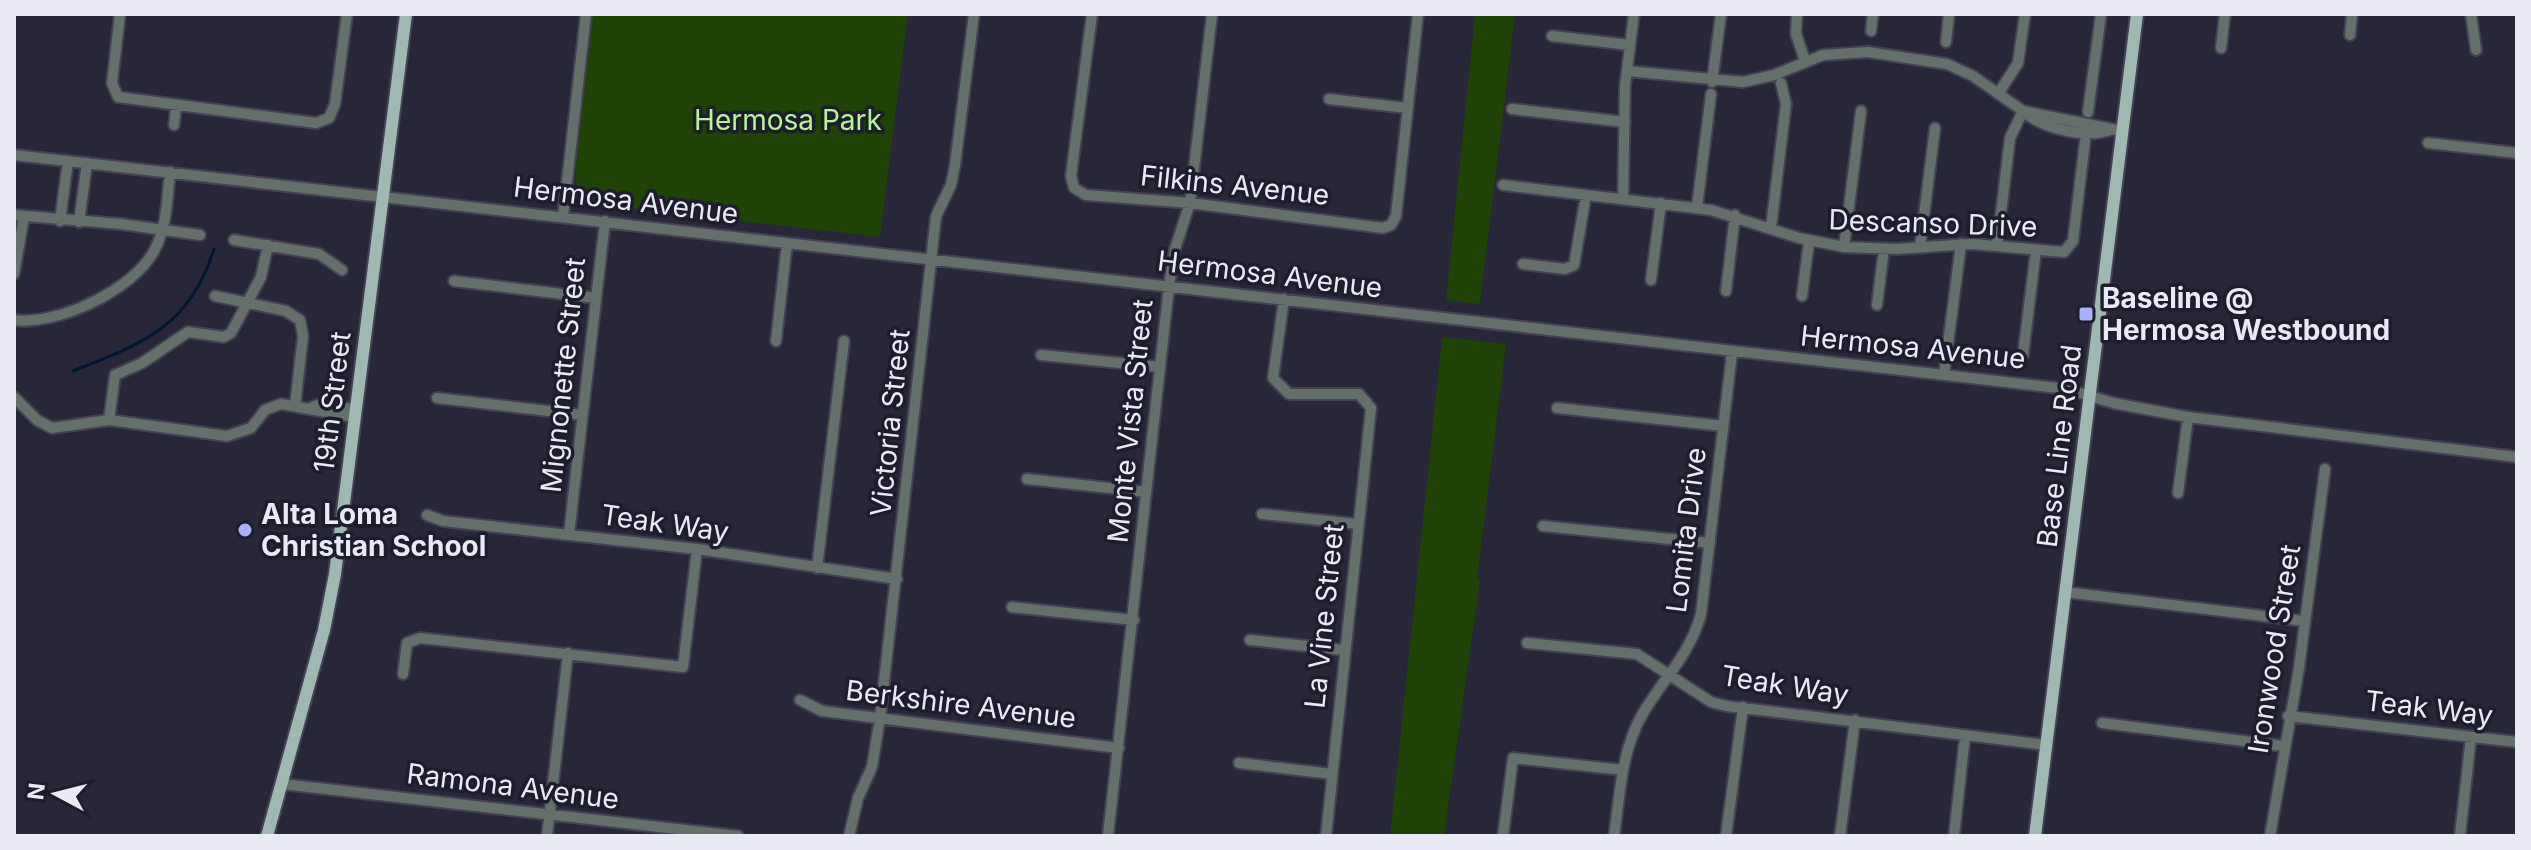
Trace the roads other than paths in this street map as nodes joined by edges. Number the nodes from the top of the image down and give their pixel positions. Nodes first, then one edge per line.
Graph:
1 (120, 14) edge
2 (347, 14) edge
3 (406, 14) edge
4 (586, 14) edge
5 (974, 14) edge
6 (1092, 14) edge
7 (1212, 14) edge
8 (1418, 14) edge
9 (1634, 14) edge
10 (1721, 14) edge
11 (1797, 14) edge
12 (1873, 14) edge
13 (1949, 14) edge
14 (2025, 14) edge
15 (2101, 14) edge
16 (2137, 14) edge
17 (2225, 14) edge
18 (2352, 14) edge
19 (2471, 14) edge
20 (1871, 31) dead end
21 (2350, 35) dead end
22 (1552, 36) dead end
23 (1946, 42) dead end
24 (1630, 45) junction
25 (2221, 48) dead end
26 (2476, 50) dead end
27 (1805, 61) junction
28 (1627, 71) junction
29 (1712, 82) junction
30 (1781, 83) dead end
31 (1711, 94) dead end
32 (1998, 94) junction
33 (1329, 99) dead end
34 (176, 107) junction
35 (1407, 108) junction
36 (1512, 109) dead end
37 (1861, 111) dead end
38 (2023, 111) junction
39 (2088, 112) dead end
40 (1625, 122) junction
41 (174, 125) dead end
42 (1935, 128) dead end
43 (2116, 130) junction
44 (2085, 141) dead end
45 (2428, 143) dead end
46 (2517, 153) edge
47 (14, 155) edge
48 (68, 161) junction
49 (87, 163) junction
50 (170, 172) junction
51 (1503, 185) dead end
52 (1586, 195) junction
53 (383, 197) junction
54 (1623, 199) junction
55 (1190, 203) junction
56 (1661, 203) junction
57 (1697, 207) junction
58 (1735, 215) junction
59 (19, 216) edge
60 (563, 217) junction
61 (60, 221) junction
62 (605, 221) junction
63 (79, 222) junction
64 (1771, 228) junction
65 (164, 230) junction
66 (200, 235) dead end
67 (234, 240) dead end
68 (1809, 241) junction
69 (787, 243) junction
70 (1961, 244) junction
71 (268, 245) junction
72 (1997, 246) junction
73 (1844, 247) junction
74 (1920, 247) junction
75 (1884, 249) junction
76 (2036, 250) junction
77 (930, 258) junction
78 (1523, 264) dead end
79 (342, 270) dead end
80 (14, 274) edge
81 (1651, 280) dead end
82 (454, 281) dead end
83 (1169, 286) junction
84 (1726, 291) dead end
85 (215, 296) dead end
86 (1802, 296) dead end
87 (596, 298) junction
88 (1284, 299) junction
89 (249, 302) junction
90 (1877, 305) dead end
91 (14, 320) edge
92 (776, 341) dead end
93 (844, 341) dead end
94 (1732, 353) junction
95 (1041, 355) dead end
96 (2023, 355) dead end
97 (1160, 367) junction
98 (1944, 375) junction
99 (2090, 395) junction
100 (14, 397) edge
101 (437, 398) dead end
102 (295, 406) junction
103 (1557, 408) dead end
104 (354, 413) junction
105 (582, 415) junction
106 (2188, 417) junction
107 (109, 420) junction
108 (1723, 426) junction
109 (2517, 457) edge
110 (2325, 469) dead end
111 (1027, 479) dead end
112 (1146, 492) junction
113 (2178, 493) dead end
114 (1262, 514) dead end
115 (427, 515) dead end
116 (1357, 524) junction
117 (1543, 526) dead end
118 (569, 534) junction
119 (1710, 543) junction
120 (697, 549) junction
121 (817, 568) junction
122 (897, 579) junction
123 (2065, 592) junction
124 (1012, 607) dead end
125 (1134, 620) junction
126 (2304, 621) junction
127 (1250, 640) dead end
128 (1527, 643) dead end
129 (1344, 650) junction
130 (568, 653) junction
131 (403, 674) dead end
132 (1670, 676) junction
133 (800, 700) dead end
134 (1743, 707) junction
135 (2288, 716) junction
136 (880, 718) junction
137 (1855, 720) junction
138 (2102, 723) dead end
139 (1965, 736) junction
140 (2471, 737) junction
141 (2517, 742) edge
142 (2046, 745) junction
143 (2283, 746) junction
144 (1119, 748) junction
145 (1239, 763) dead end
146 (1623, 770) junction
147 (1332, 774) junction
148 (282, 784) junction
149 (549, 814) junction
150 (267, 836) edge
151 (547, 836) edge
152 (738, 836) edge
153 (849, 836) edge
154 (1108, 836) edge
155 (1326, 836) edge
156 (1503, 836) edge
157 (1614, 836) edge
158 (1726, 836) edge
159 (1840, 836) edge
160 (1954, 836) edge
161 (2035, 836) edge
162 (2270, 836) edge
163 (2460, 836) edge

1 - 34 street
2 - 34 street
3 - 53 main road, 19th Street
4 - 60 street
5 - 77 street, Victoria Street
6 - 55 street, Filkins Avenue
7 - 55 street, Monte Vista Street
8 - 35 street
9 - 24 street
10 - 29 street
11 - 27 street
12 - 20 street
13 - 23 street
14 - 32 street
15 - 39 street
16 - 43 main road, Base Line Road
17 - 25 street
18 - 21 street
19 - 26 street
22 - 24 street
24 - 28 street
27 - 29 street
27 - 32 street
28 - 29 street
28 - 40 street
30 - 64 street
31 - 57 street
32 - 38 street
33 - 35 street
34 - 41 street
35 - 55 street, Filkins Avenue
36 - 40 street
37 - 73 street
38 - 43 street
38 - 43 street
38 - 72 street
40 - 54 street
42 - 74 street
43 - 99 main road, Base Line Road
44 - 76 street, Descanso Drive
45 - 46 street
47 - 48 street, Hermosa Avenue
48 - 49 street, Hermosa Avenue
48 - 61 street
49 - 50 street, Hermosa Avenue
49 - 63 street
50 - 53 street, Hermosa Avenue
50 - 65 street
51 - 52 street, Descanso Drive
52 - 54 street, Descanso Drive
52 - 78 street
53 - 60 street, Hermosa Avenue
53 - 104 main road, 19th Street
54 - 56 street, Descanso Drive
55 - 83 street, Monte Vista Street
56 - 57 street, Descanso Drive
56 - 81 street
57 - 58 street, Descanso Drive
58 - 64 street, Descanso Drive
58 - 84 street
59 - 61 street
59 - 80 street
60 - 62 street, Hermosa Avenue
61 - 63 street
62 - 69 street, Hermosa Avenue
62 - 87 street, Mignonette Street
63 - 65 street
64 - 68 street, Descanso Drive
65 - 66 street
65 - 91 street
67 - 71 street
68 - 73 street, Descanso Drive
68 - 86 street
69 - 77 street, Hermosa Avenue
69 - 92 street
70 - 72 street, Descanso Drive
70 - 74 street, Descanso Drive
70 - 98 street
71 - 79 street
71 - 89 street
72 - 76 street, Descanso Drive
73 - 75 street, Descanso Drive
74 - 75 street, Descanso Drive
75 - 90 street
76 - 96 street
77 - 83 street, Hermosa Avenue
77 - 122 street, Victoria Street
82 - 87 street
83 - 88 street, Hermosa Avenue
83 - 97 street, Monte Vista Street
85 - 89 street
87 - 105 street, Mignonette Street
88 - 94 street, Hermosa Avenue
88 - 116 street, La Vine Street
89 - 102 street
89 - 107 street
93 - 121 street
94 - 98 street, Hermosa Avenue
94 - 108 street, Lomita Drive
95 - 97 street
97 - 112 street, Monte Vista Street
98 - 99 street, Hermosa Avenue
99 - 106 street, Hermosa Avenue
99 - 123 main road, Base Line Road
100 - 107 street
101 - 105 street
102 - 104 street
102 - 107 street
103 - 108 street
104 - 148 main road, 19th Street
105 - 118 street, Mignonette Street
106 - 109 street, Hermosa Avenue
106 - 113 street
108 - 119 street, Lomita Drive
110 - 126 street, Ironwood Street
111 - 112 street
112 - 125 street, Monte Vista Street
114 - 116 street
115 - 118 street, Teak Way
116 - 129 street, La Vine Street
117 - 119 street
118 - 120 street, Teak Way
119 - 132 street, Lomita Drive
120 - 121 street, Teak Way
120 - 130 street
121 - 122 street, Teak Way
122 - 136 street, Victoria Street
123 - 126 street
123 - 142 main road, Base Line Road
124 - 125 street
125 - 144 street, Monte Vista Street
126 - 135 street, Ironwood Street
127 - 129 street
128 - 132 street, Teak Way
129 - 147 street, La Vine Street
130 - 131 street
130 - 149 street
132 - 134 street, Teak Way
132 - 146 street, Lomita Drive
133 - 136 street, Berkshire Avenue
134 - 137 street, Teak Way
134 - 158 street
135 - 140 street, Teak Way
135 - 143 street, Ironwood Street
136 - 144 street, Berkshire Avenue
136 - 153 street, Victoria Street
137 - 139 street, Teak Way
137 - 159 street
138 - 143 street
139 - 142 street, Teak Way
139 - 160 street
140 - 141 street, Teak Way
140 - 163 street
142 - 161 main road, Base Line Road
143 - 162 street, Ironwood Street
144 - 154 street, Monte Vista Street
145 - 147 street
146 - 156 street
146 - 157 street, Lomita Drive
147 - 155 street, La Vine Street
148 - 149 street, Ramona Avenue
148 - 150 main road, 19th Street
149 - 151 street
149 - 152 street, Ramona Avenue

